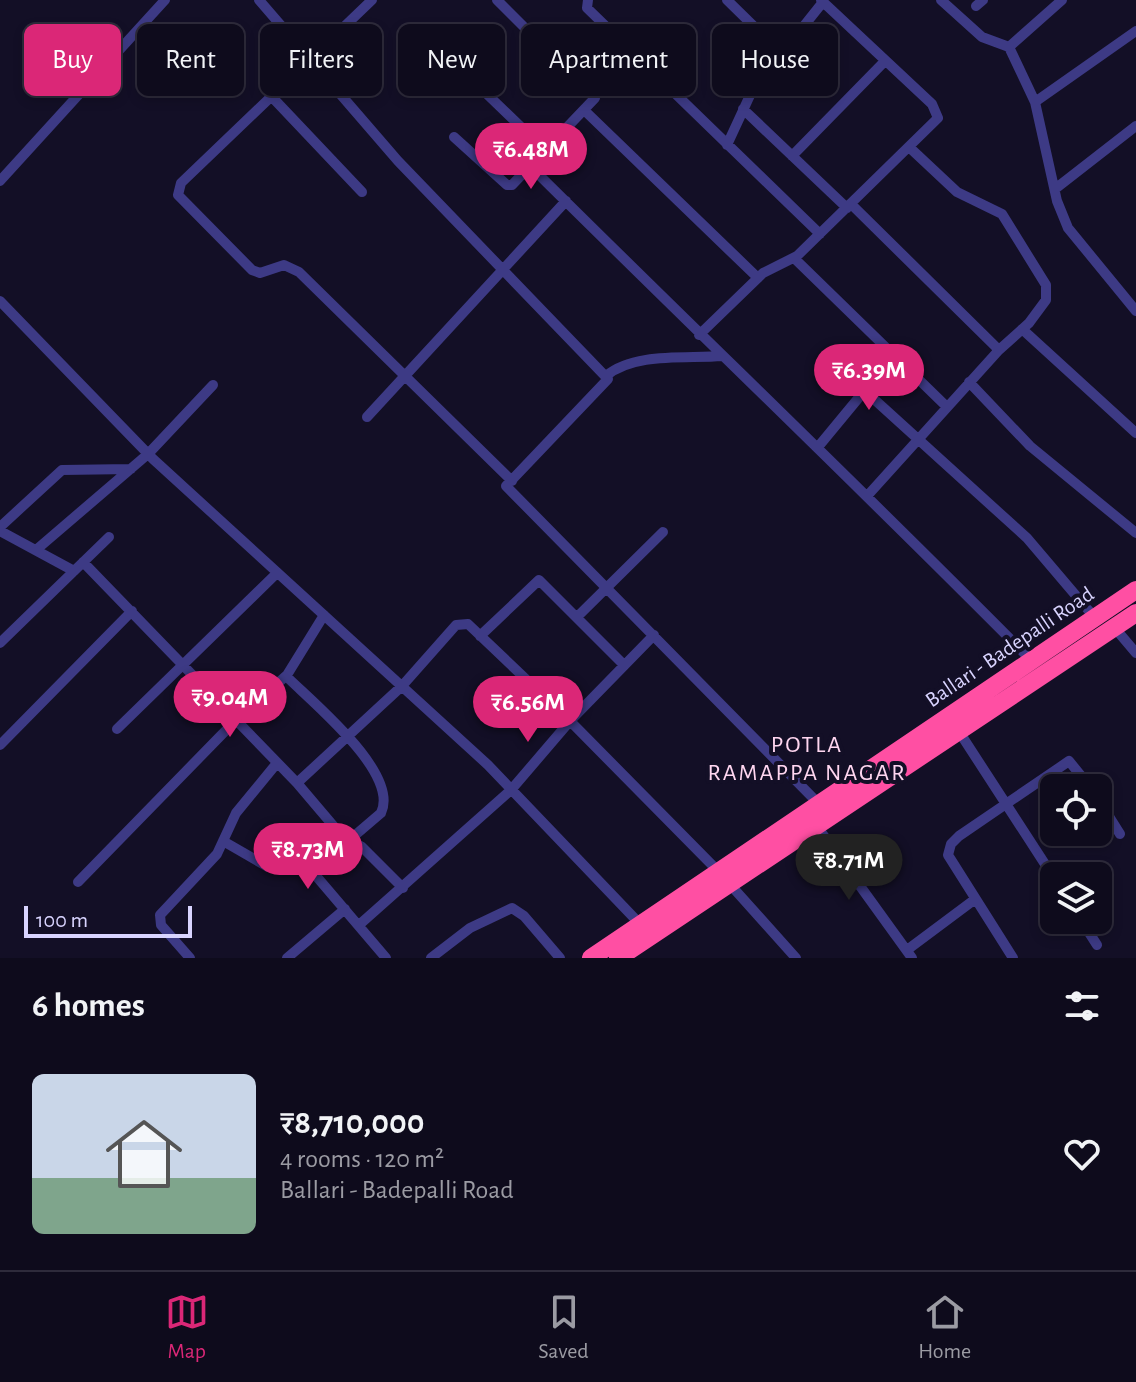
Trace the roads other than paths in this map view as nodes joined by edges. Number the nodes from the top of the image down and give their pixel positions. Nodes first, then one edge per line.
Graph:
1 (165, 0) edge
2 (259, 0) edge
3 (372, 0) edge
4 (497, 0) edge
5 (588, 0) edge
6 (727, 0) edge
7 (941, 0) edge
8 (1062, 0) edge
9 (822, 1) edge
10 (280, 24) edge
11 (348, 24) edge
12 (521, 24) edge
13 (751, 24) edge
14 (803, 24) edge
15 (1136, 31) edge
16 (1009, 47) junction
17 (885, 61) junction
18 (343, 96) edge
19 (489, 96) edge
20 (751, 96) edge
21 (272, 97) joint
22 (595, 98) dead end
23 (1035, 102) junction
24 (743, 109) junction
25 (584, 110) junction
26 (1136, 126) edge
27 (454, 137) dead end
28 (727, 145) junction
29 (909, 147) junction
30 (546, 151) junction
31 (792, 156) junction
32 (531, 167) junction
33 (0, 181) edge
34 (1055, 189) junction
35 (362, 192) dead end
36 (566, 201) junction
37 (849, 206) junction
38 (820, 234) junction
39 (794, 258) junction
40 (505, 269) junction
41 (758, 278) junction
42 (0, 301) edge
43 (1136, 311) edge
44 (1022, 329) junction
45 (699, 335) junction
46 (999, 350) junction
47 (894, 355) junction
48 (722, 356) junction
49 (606, 376) junction
50 (405, 377) junction
51 (969, 382) junction
52 (213, 385) dead end
53 (865, 391) junction
54 (947, 407) junction
55 (367, 417) dead end
56 (1136, 433) edge
57 (921, 441) junction
58 (818, 447) junction
59 (148, 454) junction
60 (131, 469) junction
61 (512, 481) junction
62 (868, 495) junction
63 (0, 529) edge
64 (663, 532) dead end
65 (1136, 533) edge
66 (109, 537) dead end
67 (36, 550) junction
68 (83, 562) junction
69 (74, 571) junction
70 (277, 573) junction
71 (607, 588) junction
72 (1136, 590) edge
73 (132, 611) junction
74 (1136, 613) edge
75 (324, 615) junction
76 (577, 617) junction
77 (1095, 618) junction
78 (1114, 627) junction
79 (654, 635) junction
80 (480, 636) junction
81 (0, 643) edge
82 (1136, 653) edge
83 (1032, 661) junction
84 (184, 665) junction
85 (624, 665) junction
86 (286, 676) junction
87 (402, 686) junction
88 (236, 720) junction
89 (570, 721) junction
90 (117, 729) dead end
91 (958, 730) junction
92 (347, 736) junction
93 (0, 745) edge
94 (277, 763) junction
95 (1050, 774) edge
96 (1080, 774) edge
97 (1040, 780) edge
98 (297, 783) junction
99 (511, 790) junction
100 (817, 802) junction
101 (1006, 803) junction
102 (1112, 821) edge
103 (816, 825) junction
104 (1120, 834) dead end
105 (223, 841) junction
106 (349, 841) junction
107 (1044, 862) edge
108 (312, 872) junction
109 (724, 877) junction
110 (78, 882) dead end
111 (403, 888) junction
112 (974, 900) junction
113 (345, 909) junction
114 (639, 923) junction
115 (359, 925) junction
116 (1090, 934) edge
117 (1097, 945) dead end
118 (910, 954) edge
119 (190, 958) edge
120 (287, 958) edge
121 (386, 958) edge
122 (431, 958) edge
123 (560, 958) edge
124 (591, 958) edge
125 (618, 958) edge
126 (796, 958) edge
127 (1013, 958) edge

1 - 33 street
2 - 10 street
3 - 11 street
4 - 12 street
5 - 28 street
6 - 13 street
7 - 16 street
8 - 16 street
9 - 14 street
9 - 17 street
15 - 23 street
16 - 23 street
17 - 29 street
17 - 31 street
18 - 40 street
19 - 30 street
20 - 24 street
21 - 35 street
21 - 50 street
22 - 25 street
23 - 34 street
24 - 28 street
24 - 31 street
25 - 30 street
25 - 41 street
26 - 34 street
27 - 32 street
28 - 38 street
29 - 37 street
29 - 44 street
30 - 32 street
31 - 37 street
32 - 36 street
34 - 43 street
36 - 40 street
36 - 45 street
37 - 38 street
37 - 46 street
38 - 39 street
39 - 41 street
39 - 47 street
40 - 49 street
40 - 50 street
41 - 45 street
42 - 59 street
44 - 46 street
44 - 56 street
45 - 48 street
46 - 51 street
47 - 53 street
47 - 54 street
48 - 49 street
48 - 58 street
49 - 61 street
50 - 55 street
50 - 61 street
51 - 54 street
51 - 65 street
52 - 59 street
53 - 57 street
53 - 58 street
54 - 57 street
57 - 62 street
57 - 77 street
58 - 62 street
59 - 60 street
59 - 70 street
60 - 63 street
60 - 67 street
61 - 71 street
62 - 83 street
63 - 67 street
64 - 71 street
66 - 68 street
67 - 69 street
68 - 69 street
68 - 73 street
69 - 81 street
70 - 75 street
70 - 84 street
71 - 76 street
71 - 79 street
72 - 77 highway, Ballari - Badepalli Road
73 - 84 street
73 - 93 street
74 - 78 highway, Ballari - Badepalli Road
75 - 86 street
75 - 87 street
76 - 80 street
76 - 85 street
77 - 83 highway, Ballari - Badepalli Road
78 - 82 street
78 - 91 highway, Ballari - Badepalli Road
79 - 85 street
79 - 100 street
80 - 87 street
80 - 89 street
83 - 100 highway, Ballari - Badepalli Road
84 - 88 street
84 - 90 street
85 - 89 street
86 - 88 street
86 - 92 street
87 - 92 street
87 - 99 street
88 - 94 street
88 - 110 street
89 - 99 street
89 - 109 street
91 - 101 street
91 - 103 highway, Ballari - Badepalli Road
92 - 98 street
92 - 106 street
94 - 98 street
94 - 105 street
95 - 96 street
97 - 101 street
98 - 106 street
99 - 111 street
99 - 114 street
100 - 109 highway, Ballari - Badepalli Road
101 - 107 street
101 - 112 street
102 - 104 street
103 - 109 highway, Ballari - Badepalli Road
103 - 118 street
105 - 108 street
105 - 119 street
106 - 108 street
106 - 111 street
108 - 113 street
109 - 114 highway, Ballari - Badepalli Road
109 - 125 highway, Ballari - Badepalli Road
109 - 126 street
111 - 115 street
112 - 118 street
112 - 127 street
113 - 115 street
113 - 120 street
114 - 124 highway, Ballari - Badepalli Road
115 - 121 street
116 - 117 street
122 - 123 street

